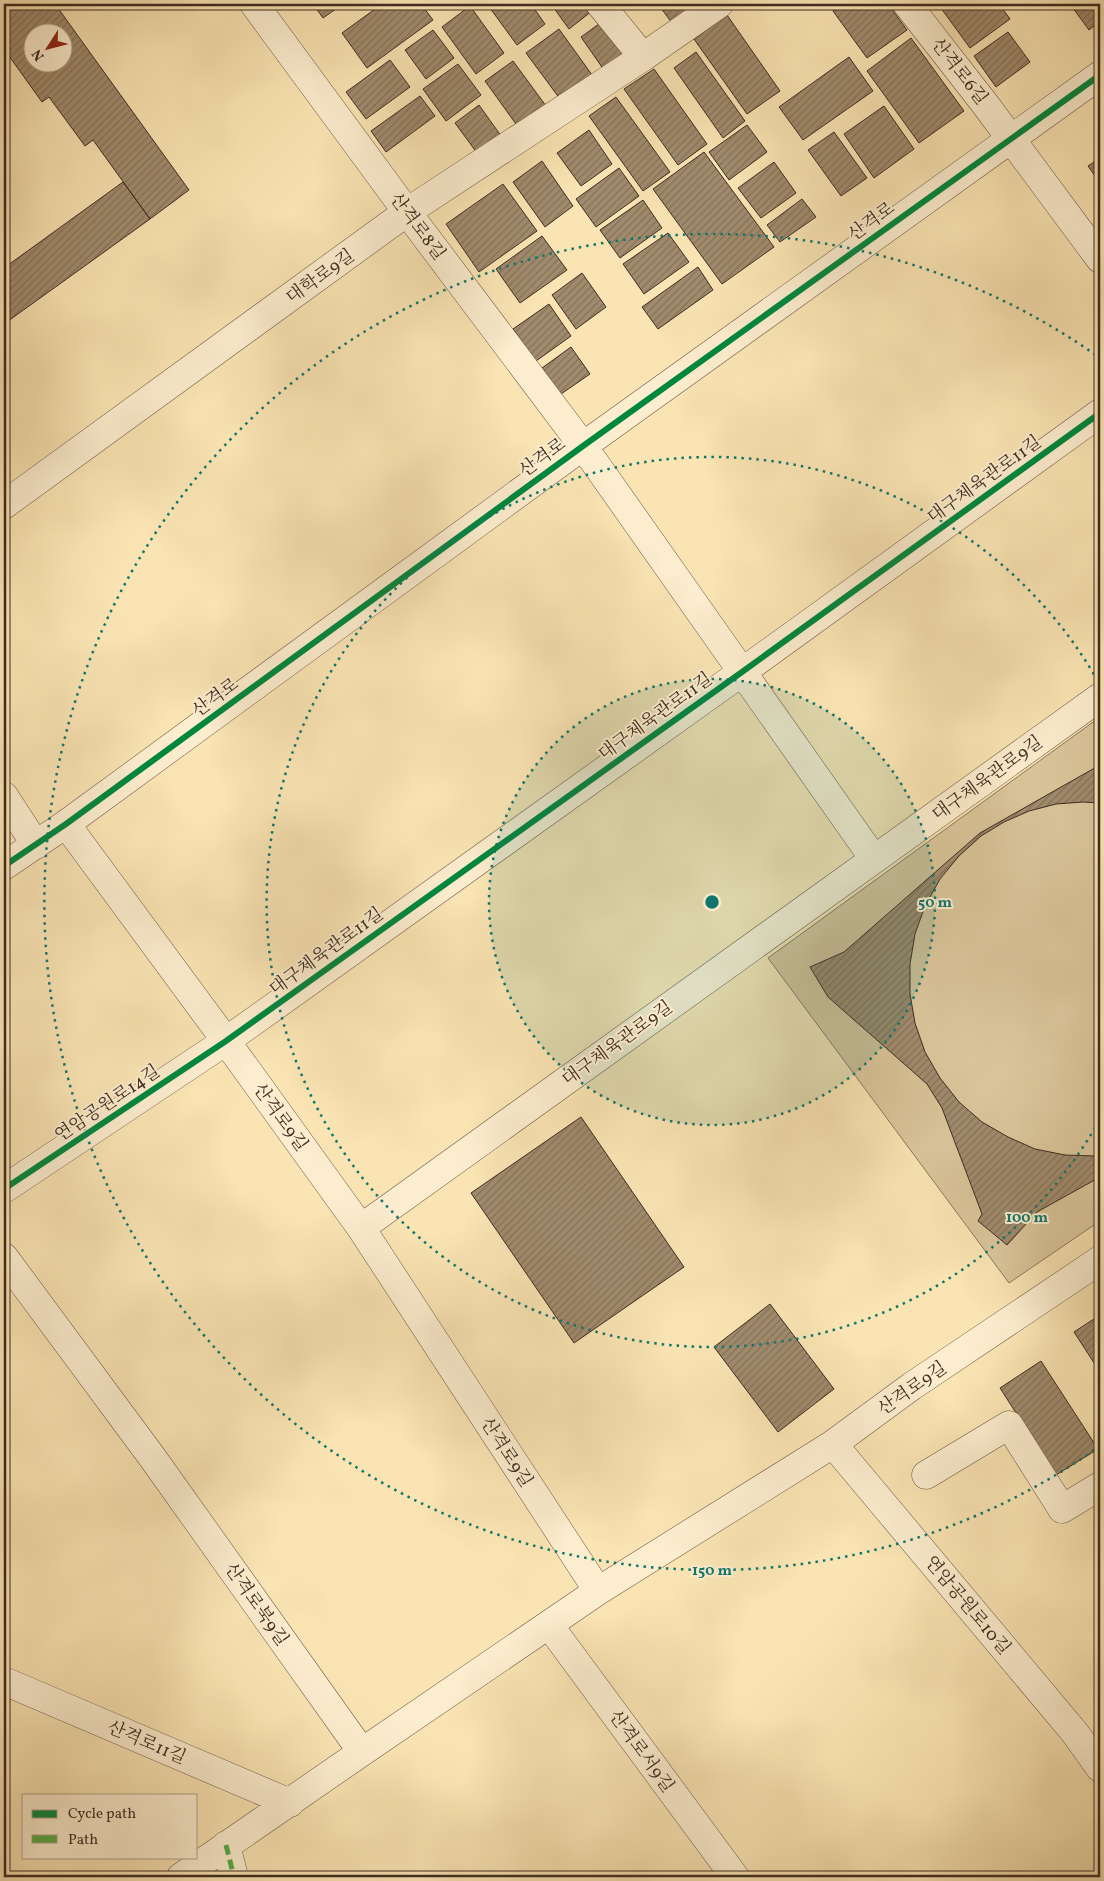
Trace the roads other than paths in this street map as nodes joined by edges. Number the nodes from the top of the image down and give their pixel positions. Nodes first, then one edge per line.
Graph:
1 (254, 4) edge
2 (600, 4) edge
3 (719, 4) edge
4 (907, 4) edge
5 (643, 57) junction
6 (1100, 75) edge
7 (1012, 140) junction
8 (407, 212) junction
9 (1100, 259) edge
10 (1100, 413) edge
11 (583, 446) junction
12 (4, 505) edge
13 (742, 672) junction
14 (1100, 697) edge
15 (4, 796) edge
16 (66, 824) junction
17 (36, 845) junction
18 (874, 859) junction
19 (4, 866) edge
20 (226, 1041) junction
21 (4, 1189) edge
22 (360, 1228) junction
23 (4, 1257) edge
24 (1100, 1260) edge
25 (833, 1444) junction
26 (926, 1475) dead end
27 (1100, 1486) edge
28 (598, 1591) junction
29 (549, 1625) junction
30 (4, 1682) edge
31 (362, 1752) junction
32 (1100, 1768) edge
33 (290, 1803) junction
34 (226, 1844) junction
35 (181, 1877) edge
36 (234, 1877) edge
37 (735, 1877) edge

1 - 8 street, 산격로8길
2 - 5 street
3 - 5 street, 대학로9길
4 - 7 street, 산격로6길
5 - 8 street, 대학로9길
6 - 7 street, 산격로
7 - 9 street, 산격로6길
7 - 11 street, 산격로
8 - 11 street, 산격로8길
8 - 12 street, 대학로9길
10 - 13 street, 대구체육관로11길
11 - 13 street, 산격로
11 - 16 street, 산격로
13 - 18 street
13 - 20 street, 대구체육관로11길
14 - 18 street, 대구체육관로9길
15 - 17 street
16 - 17 street, 산격로
16 - 20 street, 산격로9길
17 - 19 street, 산격로
18 - 22 street, 대구체육관로9길
20 - 21 street, 연암공원로14길
20 - 22 street, 산격로9길
22 - 28 street, 산격로9길
23 - 31 street, 산격로북9길
24 - 25 street, 산격로9길
25 - 28 street, 산격로9길
25 - 32 street, 연암공원로10길
26 - 27 street
28 - 29 street
29 - 31 street
29 - 37 street, 산격로서9길
30 - 33 street, 산격로11길
31 - 33 street
33 - 34 street
34 - 35 street
34 - 36 street

